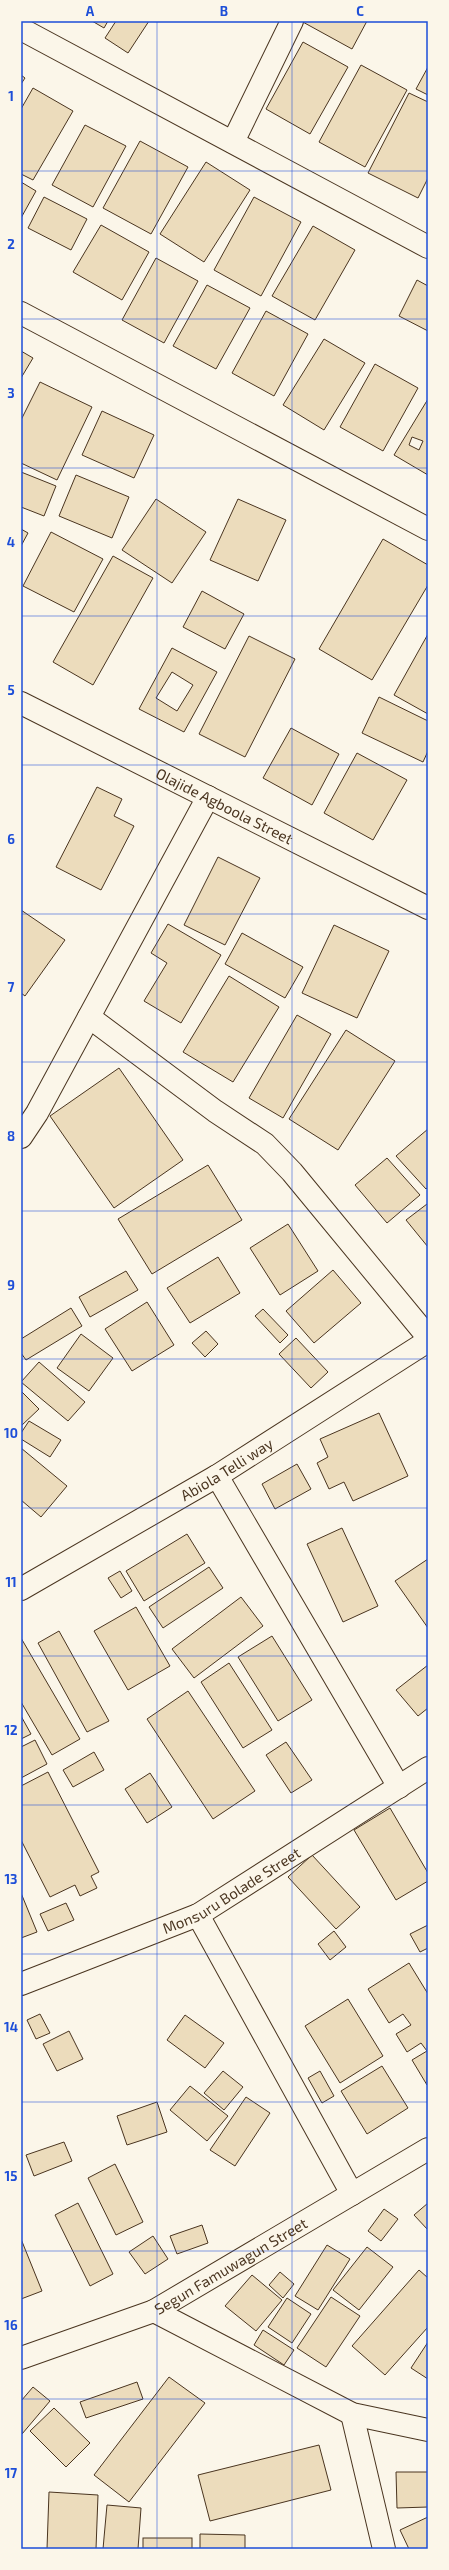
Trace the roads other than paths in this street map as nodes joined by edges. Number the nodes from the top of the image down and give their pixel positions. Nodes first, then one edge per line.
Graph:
1 (292, 21) edge
2 (21, 29) edge
3 (233, 142) junction
4 (428, 247) edge
5 (21, 313) edge
6 (428, 528) edge
7 (21, 703) edge
8 (208, 797) junction
9 (428, 908) edge
10 (89, 1017) junction
11 (21, 1137) edge
12 (428, 1337) edge
13 (428, 1341) edge
14 (217, 1476) junction
15 (21, 1589) edge
16 (428, 1768) edge
17 (399, 1787) junction
18 (198, 1915) junction
19 (21, 1984) edge
20 (428, 2149) edge
21 (352, 2194) junction
22 (154, 2311) junction
23 (21, 2358) edge
24 (352, 2414) junction
25 (428, 2430) edge
26 (384, 2549) edge

1 - 3 street
2 - 3 street
3 - 4 street
5 - 6 street
7 - 8 street, Olajide Agboola Street
8 - 9 street, Olajide Agboola Street
8 - 10 street
10 - 11 street
10 - 12 street
13 - 14 street, Abiola Telli way
14 - 15 street, Abiola Telli way
14 - 17 street
16 - 17 street, Monsuru Bolade Street
17 - 18 street, Monsuru Bolade Street
18 - 19 street, Monsuru Bolade Street
18 - 21 street
20 - 21 street, Segun Famuwagun Street
21 - 22 street, Segun Famuwagun Street
22 - 23 street, Segun Famuwagun Street
22 - 24 street
24 - 25 street
24 - 26 street

